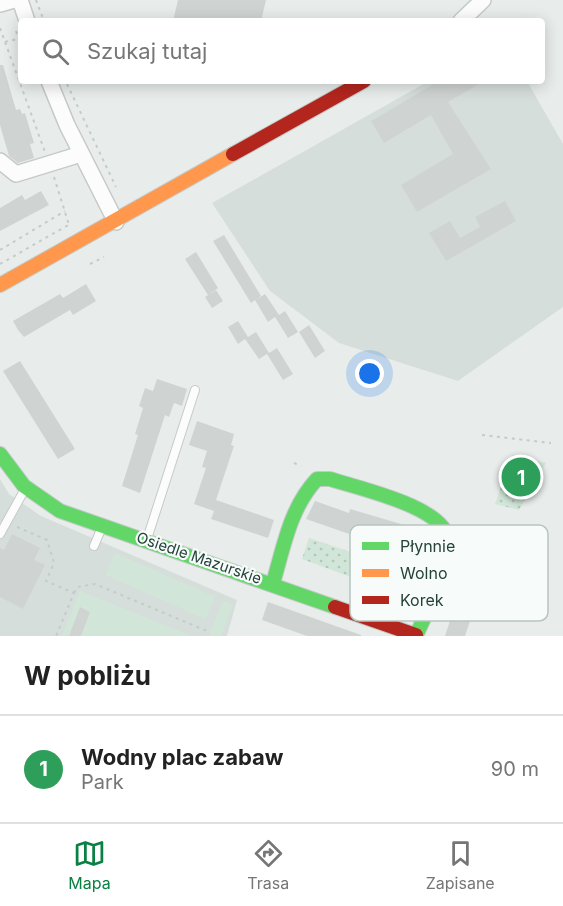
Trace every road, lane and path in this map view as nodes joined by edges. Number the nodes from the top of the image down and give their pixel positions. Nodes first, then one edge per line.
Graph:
1 (14, 0) edge
2 (20, 0) edge
3 (36, 0) edge
4 (483, 0) edge
5 (0, 4) edge
6 (26, 18) edge
7 (43, 18) edge
8 (464, 18) edge
9 (0, 28) edge
10 (18, 39) edge
11 (5, 42) junction
12 (18, 79) edge
13 (20, 84) edge
14 (50, 84) edge
15 (359, 84) edge
16 (81, 153) junction
17 (0, 161) edge
18 (48, 163) junction
19 (65, 211) junction
20 (116, 222) junction
21 (0, 250) edge
22 (104, 257) dead end
23 (0, 264) edge
24 (90, 264) dead end
25 (0, 285) edge
26 (195, 390) dead end
27 (482, 435) dead end
28 (551, 443) dead end
29 (0, 454) edge
30 (294, 463) dead end
31 (301, 466) dead end
32 (26, 488) junction
33 (20, 518) dead end
34 (103, 525) junction
35 (442, 525) edge
36 (0, 534) edge
37 (147, 540) junction
38 (94, 546) dead end
39 (273, 583) junction
40 (74, 593) junction
41 (350, 611) edge
42 (378, 621) edge
43 (421, 621) edge
44 (207, 631) dead end
45 (416, 635) edge
46 (56, 636) edge

1 - 5 street
2 - 6 street
3 - 7 path
4 - 8 street
9 - 11 path
10 - 11 path
11 - 12 path
13 - 18 path
14 - 16 street
15 - 20 street
16 - 18 street
16 - 20 street
17 - 18 street
18 - 19 path
19 - 21 path
19 - 23 path
20 - 25 street
22 - 24 path
26 - 37 lane
27 - 28 path
29 - 32 street, Osiedle Mazurskie
30 - 31 path
32 - 34 street, Osiedle Mazurskie
32 - 36 lane
33 - 40 path
34 - 37 street, Osiedle Mazurskie
34 - 38 lane
35 - 39 street
37 - 39 street, Osiedle Mazurskie
39 - 41 street, Osiedle Mazurskie
40 - 44 path
40 - 46 path
42 - 45 street, Osiedle Mazurskie
43 - 45 street

